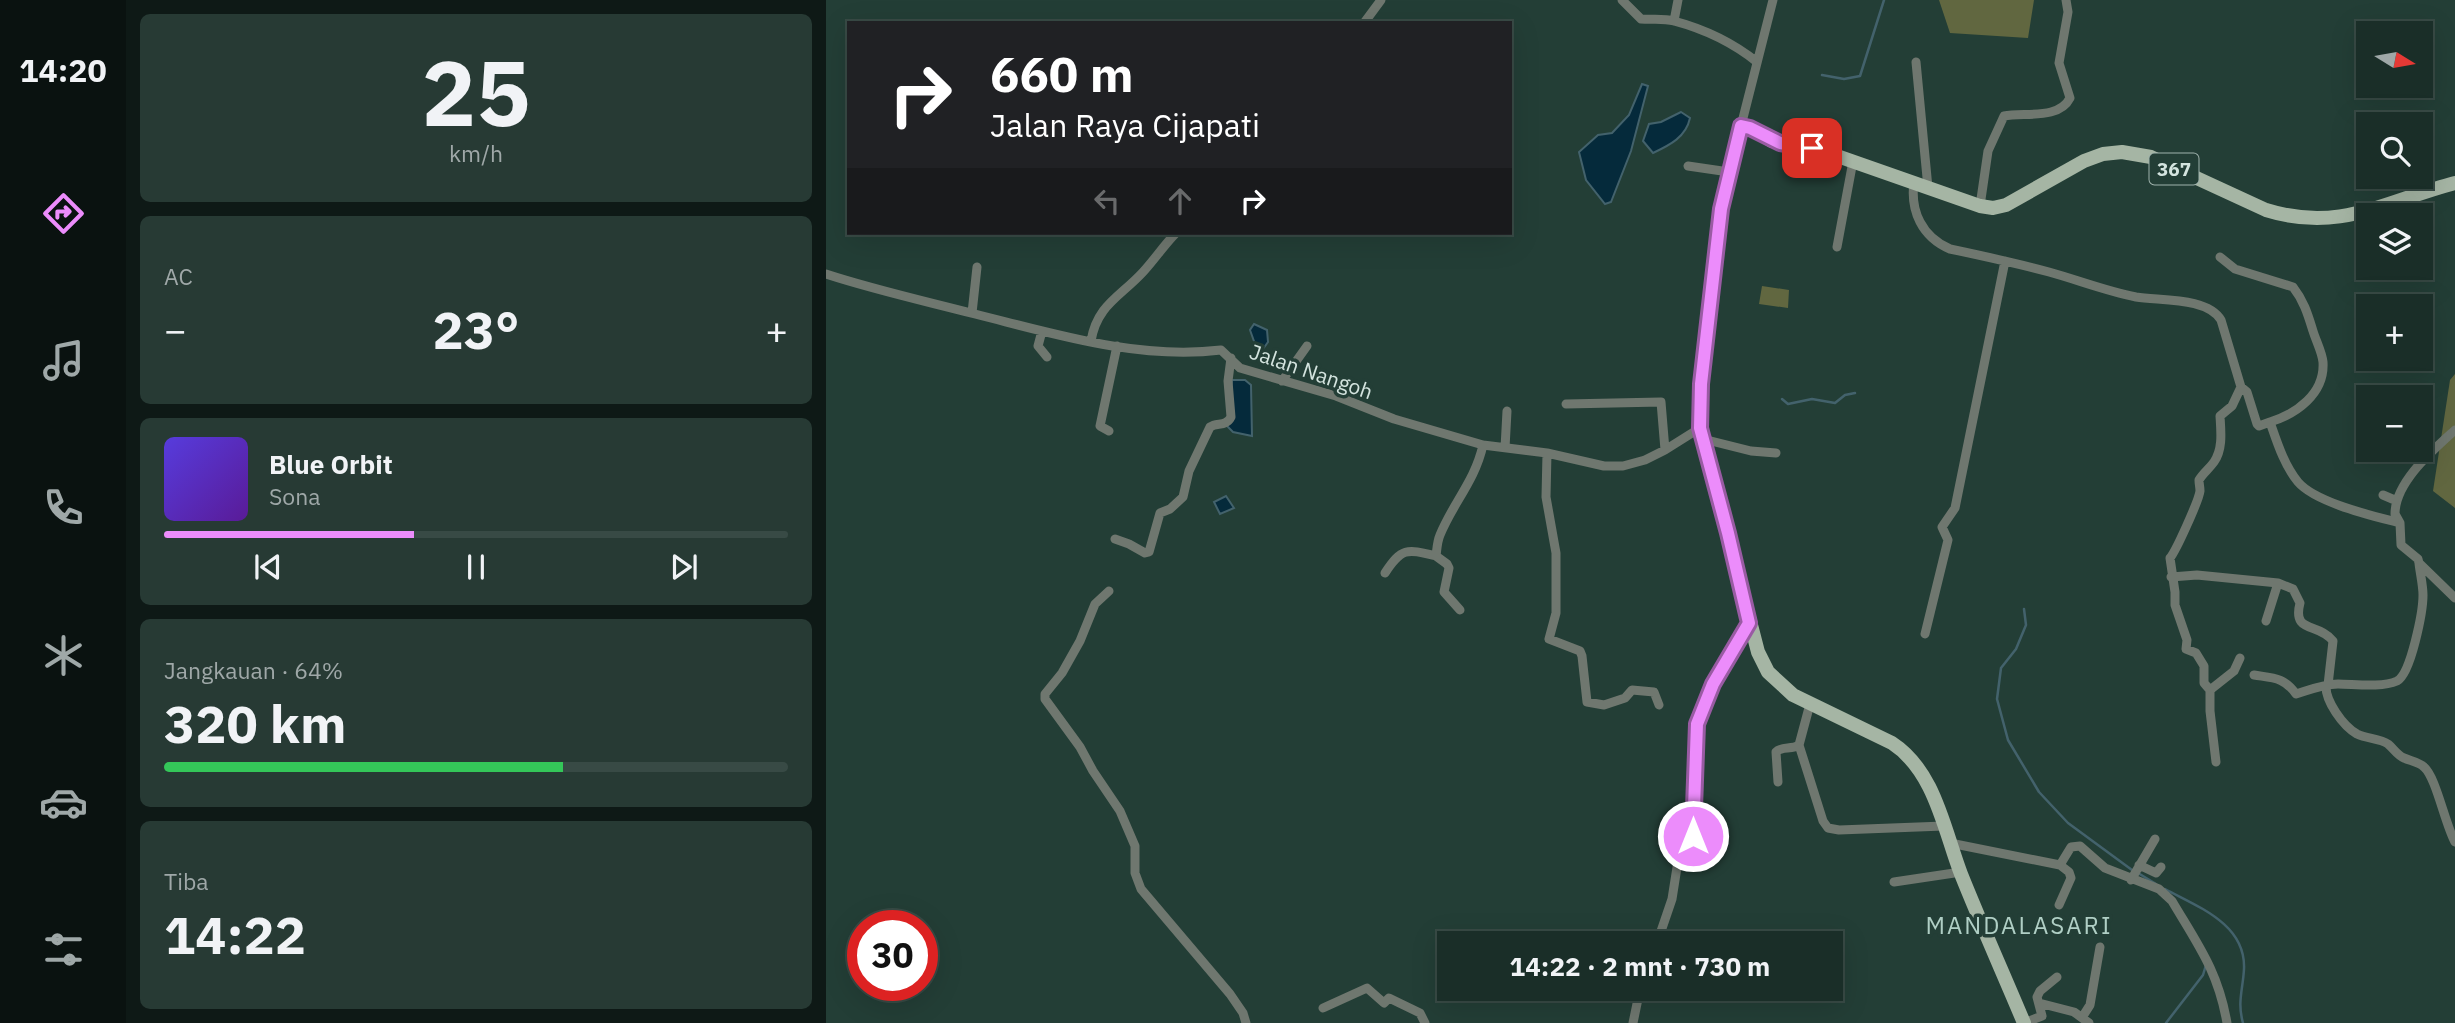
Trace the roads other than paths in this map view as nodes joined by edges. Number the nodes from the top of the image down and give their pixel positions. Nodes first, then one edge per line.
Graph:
1 (1381, 0) edge
2 (1622, 0) edge
3 (1678, 0) edge
4 (1773, 0) edge
5 (2066, 0) edge
6 (1365, 21) edge
7 (1674, 21) junction
8 (1757, 62) junction
9 (1916, 62) dead end
10 (1741, 126) junction
11 (1688, 166) dead end
12 (1852, 166) junction
13 (1729, 172) junction
14 (1913, 183) junction
15 (2455, 183) edge
16 (1928, 188) junction
17 (1980, 206) junction
18 (1174, 235) edge
19 (1837, 247) dead end
20 (2220, 257) dead end
21 (2006, 261) junction
22 (977, 267) dead end
23 (826, 274) edge
24 (972, 313) junction
25 (1042, 331) junction
26 (1091, 341) junction
27 (1117, 346) junction
28 (1307, 346) dead end
29 (1047, 358) dead end
30 (1231, 358) junction
31 (1282, 381) junction
32 (2241, 387) junction
33 (1566, 404) dead end
34 (1507, 411) dead end
35 (2270, 422) junction
36 (2455, 430) edge
37 (1109, 431) dead end
38 (1701, 434) junction
39 (1483, 445) junction
40 (1504, 449) junction
41 (1665, 450) junction
42 (1547, 453) junction
43 (1776, 453) dead end
44 (2383, 495) dead end
45 (2397, 502) junction
46 (2400, 523) junction
47 (1115, 539) dead end
48 (1436, 556) junction
49 (2418, 563) junction
50 (1385, 573) dead end
51 (2171, 577) junction
52 (2278, 583) junction
53 (1109, 591) dead end
54 (2455, 598) edge
55 (1460, 610) dead end
56 (2266, 621) dead end
57 (1749, 623) junction
58 (1926, 634) dead end
59 (2240, 658) dead end
60 (2254, 675) dead end
61 (2327, 685) junction
62 (2210, 690) junction
63 (1810, 704) junction
64 (1660, 705) dead end
65 (1799, 745) junction
66 (2216, 762) dead end
67 (1778, 782) dead end
68 (1944, 826) junction
69 (2155, 839) dead end
70 (2455, 842) edge
71 (1950, 843) junction
72 (2060, 865) junction
73 (2161, 867) dead end
74 (1961, 872) junction
75 (2136, 872) junction
76 (1894, 882) dead end
77 (2059, 905) dead end
78 (1661, 931) edge
79 (2100, 947) dead end
80 (2057, 977) dead end
81 (1638, 1001) edge
82 (2039, 1003) junction
83 (1323, 1008) dead end
84 (2086, 1020) edge
85 (1247, 1023) edge
86 (1425, 1023) edge
87 (1633, 1023) edge
88 (2024, 1023) edge
89 (2227, 1023) edge

1 - 6 street
2 - 7 street
3 - 7 street
4 - 8 street
5 - 17 street
7 - 8 street
8 - 10 street
9 - 16 street
10 - 12 main road, 367
10 - 13 main road
11 - 13 street
12 - 14 main road, 367
12 - 19 street
13 - 38 main road
14 - 16 main road, 367
14 - 21 street
15 - 17 main road, 367
16 - 17 main road, 367
18 - 26 street
20 - 35 street
21 - 32 street
21 - 58 street
22 - 24 street
23 - 24 street, Jalan Nangoh
24 - 25 street, Jalan Nangoh
25 - 26 street, Jalan Nangoh
25 - 29 street
26 - 27 street, Jalan Nangoh
27 - 30 street, Jalan Nangoh
27 - 37 street
28 - 31 street
30 - 31 street, Jalan Nangoh
30 - 47 street
31 - 39 street, Jalan Nangoh
32 - 35 street
32 - 51 street
33 - 41 street
34 - 40 street
35 - 46 street
36 - 45 street
38 - 41 street, Jalan Nangoh
38 - 43 street
38 - 57 main road
39 - 40 street, Jalan Nangoh
39 - 48 street
40 - 42 street, Jalan Nangoh
41 - 42 street, Jalan Nangoh
42 - 64 street
44 - 45 street
45 - 46 street
46 - 49 street
48 - 50 street
48 - 55 street
49 - 54 street
49 - 61 street
51 - 52 street
51 - 62 street
52 - 56 street
52 - 61 street
53 - 85 street
57 - 63 main road
57 - 78 street
59 - 62 street
60 - 61 street
61 - 70 street
62 - 66 street
63 - 65 street
63 - 68 main road
65 - 67 street
65 - 68 street
68 - 71 main road
69 - 75 street
71 - 72 street
71 - 74 main road
72 - 75 street
72 - 77 street
73 - 75 street
74 - 76 street
74 - 88 main road
75 - 89 street
79 - 84 street
80 - 82 street
81 - 87 street
82 - 84 street
82 - 88 street
83 - 86 street

